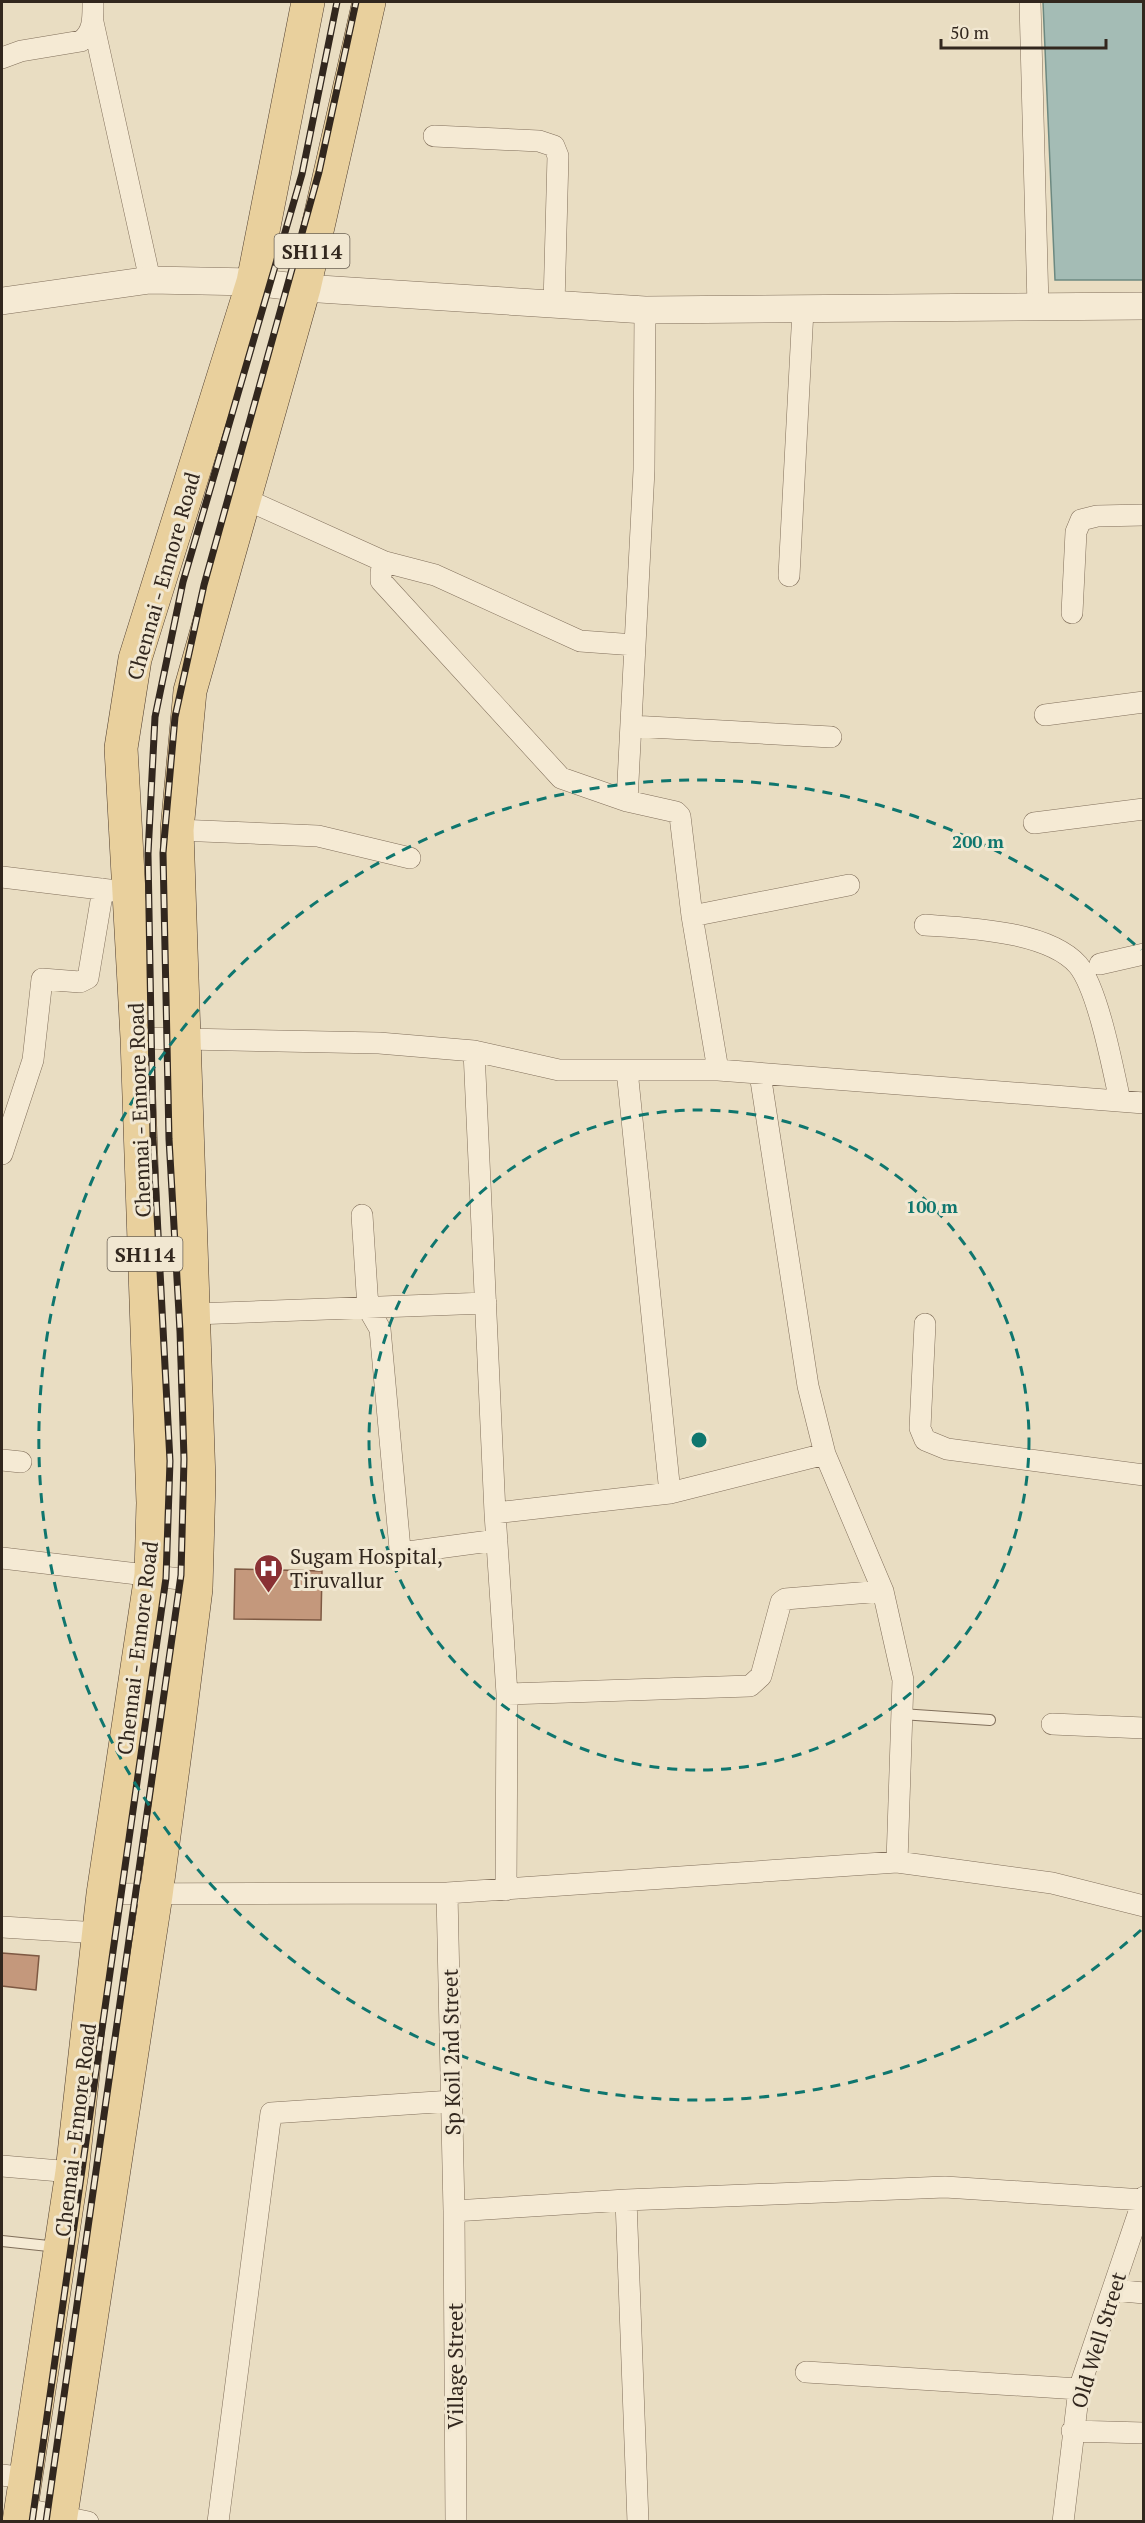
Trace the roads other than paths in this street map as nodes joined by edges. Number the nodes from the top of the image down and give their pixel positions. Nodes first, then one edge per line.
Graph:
1 (308, 2) edge
2 (369, 2) edge
3 (1030, 2) edge
4 (93, 12) edge
5 (2, 58) edge
6 (434, 136) dead end
7 (150, 280) junction
8 (253, 282) junction
9 (303, 288) junction
10 (2, 301) edge
11 (554, 305) junction
12 (1038, 306) junction
13 (1143, 306) edge
14 (645, 310) junction
15 (803, 310) junction
16 (243, 498) junction
17 (1143, 515) edge
18 (385, 562) junction
19 (789, 576) dead end
20 (1072, 613) dead end
21 (635, 645) junction
22 (1143, 702) edge
23 (1045, 715) dead end
24 (631, 726) junction
25 (831, 737) dead end
26 (627, 801) junction
27 (1143, 809) edge
28 (1034, 823) dead end
29 (177, 830) junction
30 (410, 858) dead end
31 (2, 877) edge
32 (849, 885) dead end
33 (115, 891) junction
34 (692, 915) junction
35 (925, 925) dead end
36 (1143, 954) edge
37 (1100, 964) dead end
38 (137, 1038) junction
39 (184, 1041) junction
40 (474, 1052) junction
41 (627, 1070) junction
42 (718, 1070) junction
43 (760, 1074) junction
44 (1120, 1101) junction
45 (1143, 1103) edge
46 (2, 1154) edge
47 (362, 1215) dead end
48 (486, 1303) junction
49 (368, 1308) junction
50 (194, 1314) junction
51 (925, 1324) dead end
52 (825, 1454) junction
53 (1143, 1474) edge
54 (670, 1493) junction
55 (495, 1513) junction
56 (496, 1540) junction
57 (2, 1558) edge
58 (151, 1575) junction
59 (197, 1581) junction
60 (883, 1591) junction
61 (507, 1694) junction
62 (902, 1714) junction
63 (990, 1720) dead end
64 (1052, 1724) dead end
65 (1143, 1728) edge
66 (897, 1862) junction
67 (506, 1890) junction
68 (447, 1893) junction
69 (103, 1894) junction
70 (156, 1895) junction
71 (1143, 1906) edge
72 (2, 1927) edge
73 (99, 1933) junction
74 (452, 2101) junction
75 (2, 2166) edge
76 (72, 2172) junction
77 (1143, 2199) edge
78 (626, 2200) junction
79 (454, 2211) junction
80 (2, 2241) edge
81 (61, 2247) junction
82 (1113, 2290) junction
83 (1143, 2293) edge
84 (806, 2372) dead end
85 (1079, 2389) junction
86 (1072, 2431) junction
87 (1143, 2433) edge
88 (17, 2496) edge
89 (70, 2520) edge
90 (218, 2522) edge
91 (456, 2522) edge
92 (638, 2522) edge
93 (1063, 2522) edge

1 - 8 main road, Chennai - Ennore Road / SH114
2 - 9 main road, Chennai - Ennore Road / SH114
3 - 12 street
4 - 5 street
4 - 7 street
6 - 11 street
7 - 8 street
7 - 10 street
8 - 9 street
8 - 33 main road, Chennai - Ennore Road / SH114
9 - 11 street
9 - 16 main road, Chennai - Ennore Road / SH114
11 - 14 street
12 - 13 street
12 - 15 street
14 - 15 street
14 - 21 street
15 - 19 street
16 - 18 street
16 - 29 main road, Chennai - Ennore Road / SH114
17 - 20 street
18 - 21 street
18 - 26 street
21 - 24 street
22 - 23 street
24 - 25 street
24 - 26 street
26 - 34 street
27 - 28 street
29 - 30 street
29 - 39 main road, Chennai - Ennore Road / SH114
31 - 33 street
32 - 34 street
33 - 38 main road, Chennai - Ennore Road / SH114
33 - 46 street
34 - 42 street
35 - 44 street
36 - 37 street
38 - 39 street
38 - 58 main road, Chennai - Ennore Road / SH114
39 - 40 street
39 - 50 main road, Chennai - Ennore Road / SH114
40 - 41 street
40 - 48 street
41 - 42 street
41 - 54 street
42 - 43 street
43 - 44 street
43 - 52 street
44 - 45 street
47 - 49 street
48 - 49 street
48 - 55 street
49 - 50 street
49 - 56 street
50 - 59 main road, Chennai - Ennore Road / SH114
51 - 53 street
52 - 54 street
52 - 60 street
54 - 55 street
55 - 56 street
56 - 61 street
57 - 58 street
58 - 59 street
58 - 69 main road, Chennai - Ennore Road / SH114
59 - 70 main road, Chennai - Ennore Road / SH114
60 - 61 street
60 - 62 street
61 - 67 street
62 - 63 lane
62 - 66 street
64 - 65 street
66 - 67 street
66 - 71 street
67 - 68 street
68 - 70 street
68 - 74 street, Sp Koil 2nd Street
69 - 70 street
69 - 73 main road, Chennai - Ennore Road / SH114
70 - 89 main road, Chennai - Ennore Road / SH114
72 - 73 street
73 - 76 main road, Chennai - Ennore Road / SH114
74 - 79 street, Sp Koil 2nd Street
74 - 90 street
75 - 76 street
76 - 81 main road, Chennai - Ennore Road / SH114
77 - 78 street
77 - 82 street, Old Well Street
78 - 79 street
78 - 92 street
79 - 91 street, Village Street
80 - 81 lane
81 - 88 main road, Chennai - Ennore Road / SH114
82 - 83 street
82 - 85 street, Old Well Street
84 - 85 street
85 - 86 street, Old Well Street
86 - 87 street
86 - 93 street, Old Well Street
88 - 89 street

